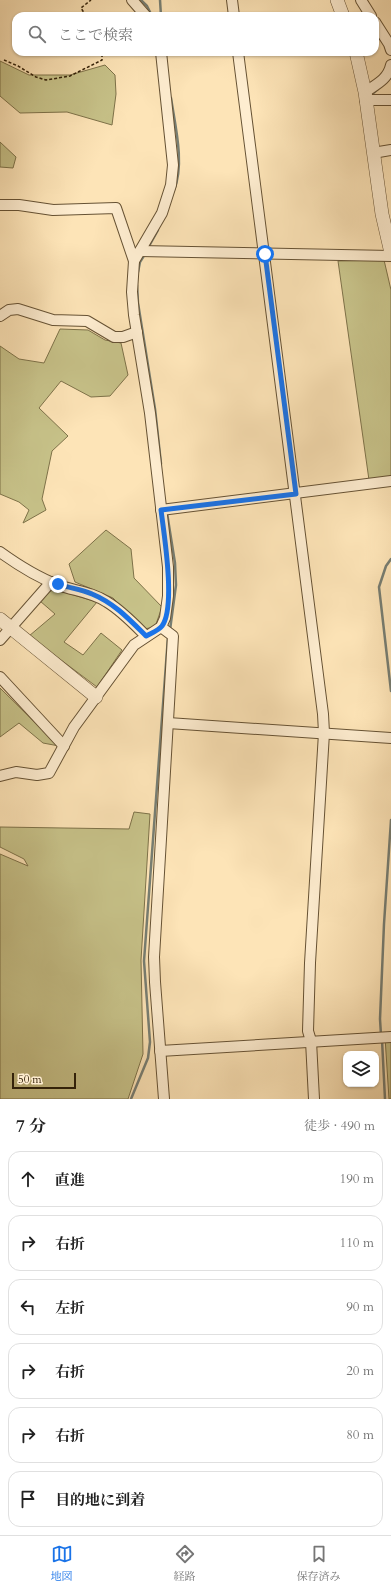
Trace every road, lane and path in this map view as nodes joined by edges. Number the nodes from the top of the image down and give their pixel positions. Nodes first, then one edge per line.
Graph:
1 (91, 0) edge
2 (132, 0) edge
3 (232, 0) edge
4 (337, 0) edge
5 (361, 0) edge
6 (84, 12) edge
7 (142, 12) edge
8 (234, 12) edge
9 (342, 12) edge
10 (368, 12) edge
11 (379, 29) edge
12 (391, 50) edge
13 (102, 56) edge
14 (161, 56) edge
15 (239, 56) edge
16 (357, 56) edge
17 (4, 60) dead end
18 (391, 65) edge
19 (365, 96) junction
20 (391, 100) edge
21 (391, 150) edge
22 (373, 154) junction
23 (0, 205) edge
24 (140, 251) junction
25 (265, 254) junction
26 (391, 255) edge
27 (134, 261) junction
28 (0, 316) edge
29 (137, 332) junction
30 (391, 481) edge
31 (296, 494) junction
32 (161, 510) junction
33 (0, 552) edge
34 (51, 582) junction
35 (0, 619) edge
36 (161, 626) junction
37 (11, 628) junction
38 (146, 636) junction
39 (0, 640) edge
40 (0, 677) edge
41 (96, 697) junction
42 (168, 723) junction
43 (324, 733) junction
44 (391, 738) edge
45 (64, 746) junction
46 (0, 776) edge
47 (391, 1037) edge
48 (311, 1041) junction
49 (160, 1051) junction
50 (164, 1099) edge
51 (314, 1099) edge

1 - 6 path
2 - 7 street
3 - 8 street
4 - 9 street
5 - 10 street
11 - 12 street
13 - 17 path
14 - 24 street
15 - 25 street
16 - 19 street
18 - 19 street
19 - 20 street
19 - 22 street
21 - 22 street
22 - 26 street
23 - 27 street
24 - 25 street
24 - 27 street
25 - 26 street
25 - 31 street
27 - 29 street
28 - 29 street
29 - 32 street
30 - 31 street
31 - 32 street
31 - 43 street
32 - 36 street
33 - 34 street
34 - 37 street
34 - 38 street
35 - 37 street
36 - 38 street
36 - 42 street
37 - 39 street
37 - 41 street
38 - 41 street
40 - 45 street
41 - 45 street
42 - 43 street
42 - 49 street
43 - 44 street
43 - 48 street
45 - 46 street
47 - 48 street
48 - 49 street
48 - 51 street
49 - 50 street

